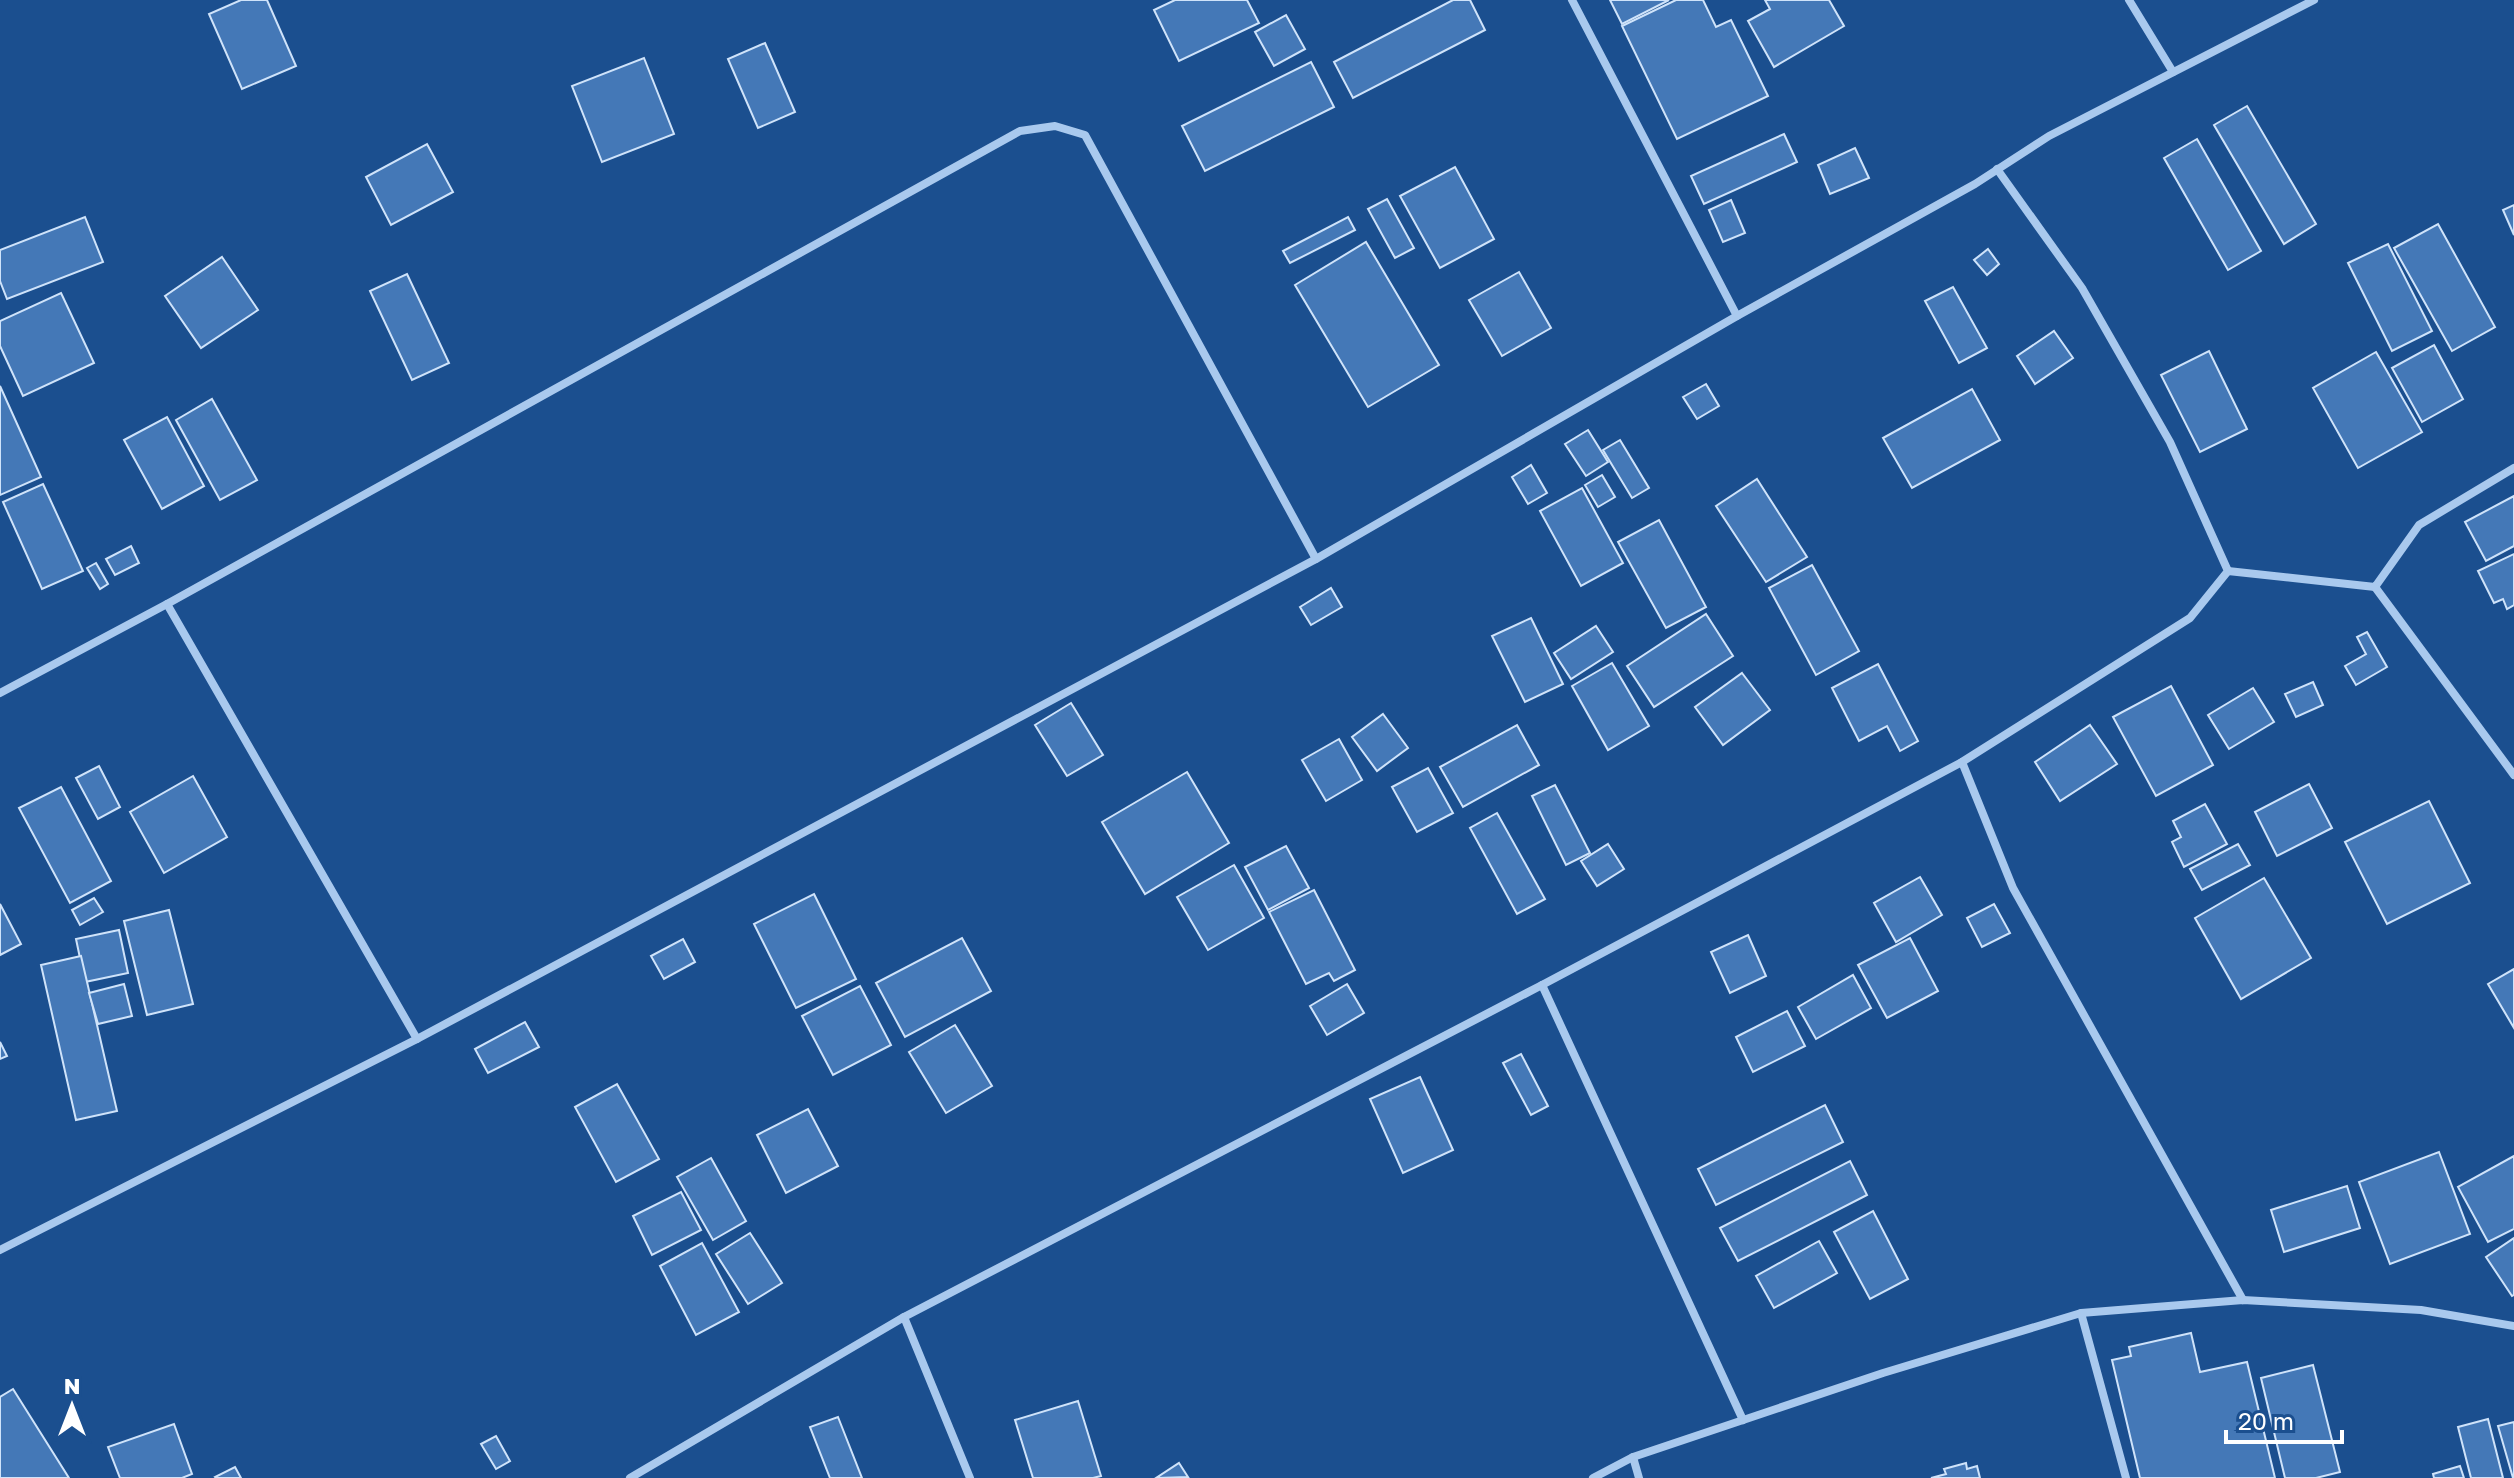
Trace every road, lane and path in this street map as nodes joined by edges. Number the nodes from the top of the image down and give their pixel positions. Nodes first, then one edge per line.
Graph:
1 (1572, 0) edge
2 (2129, 0) edge
3 (2314, 0) edge
4 (2173, 72) junction
5 (1997, 169) junction
6 (1737, 316) junction
7 (2514, 468) edge
8 (1316, 559) junction
9 (2228, 571) junction
10 (2375, 587) junction
11 (167, 604) junction
12 (0, 693) edge
13 (1962, 762) junction
14 (2514, 775) edge
15 (1542, 985) junction
16 (417, 1039) junction
17 (0, 1250) edge
18 (2243, 1300) junction
19 (2081, 1313) junction
20 (904, 1317) junction
21 (2514, 1326) edge
22 (1743, 1420) junction
23 (1633, 1457) junction
24 (630, 1478) edge
25 (970, 1478) edge
26 (1593, 1478) edge
27 (1639, 1478) edge
28 (2126, 1478) edge

1 - 6 street
2 - 4 street
3 - 4 street
4 - 5 street
5 - 6 street
5 - 9 street
6 - 8 street
7 - 10 street
8 - 11 street
8 - 16 street
9 - 10 street
9 - 13 street
10 - 14 street
11 - 12 street
11 - 16 street
13 - 15 street
13 - 18 street
15 - 20 street
15 - 22 street
16 - 17 street
18 - 19 street
18 - 21 street
19 - 22 street
19 - 28 street
20 - 24 street
20 - 25 street
22 - 23 street
23 - 26 street
23 - 27 street

